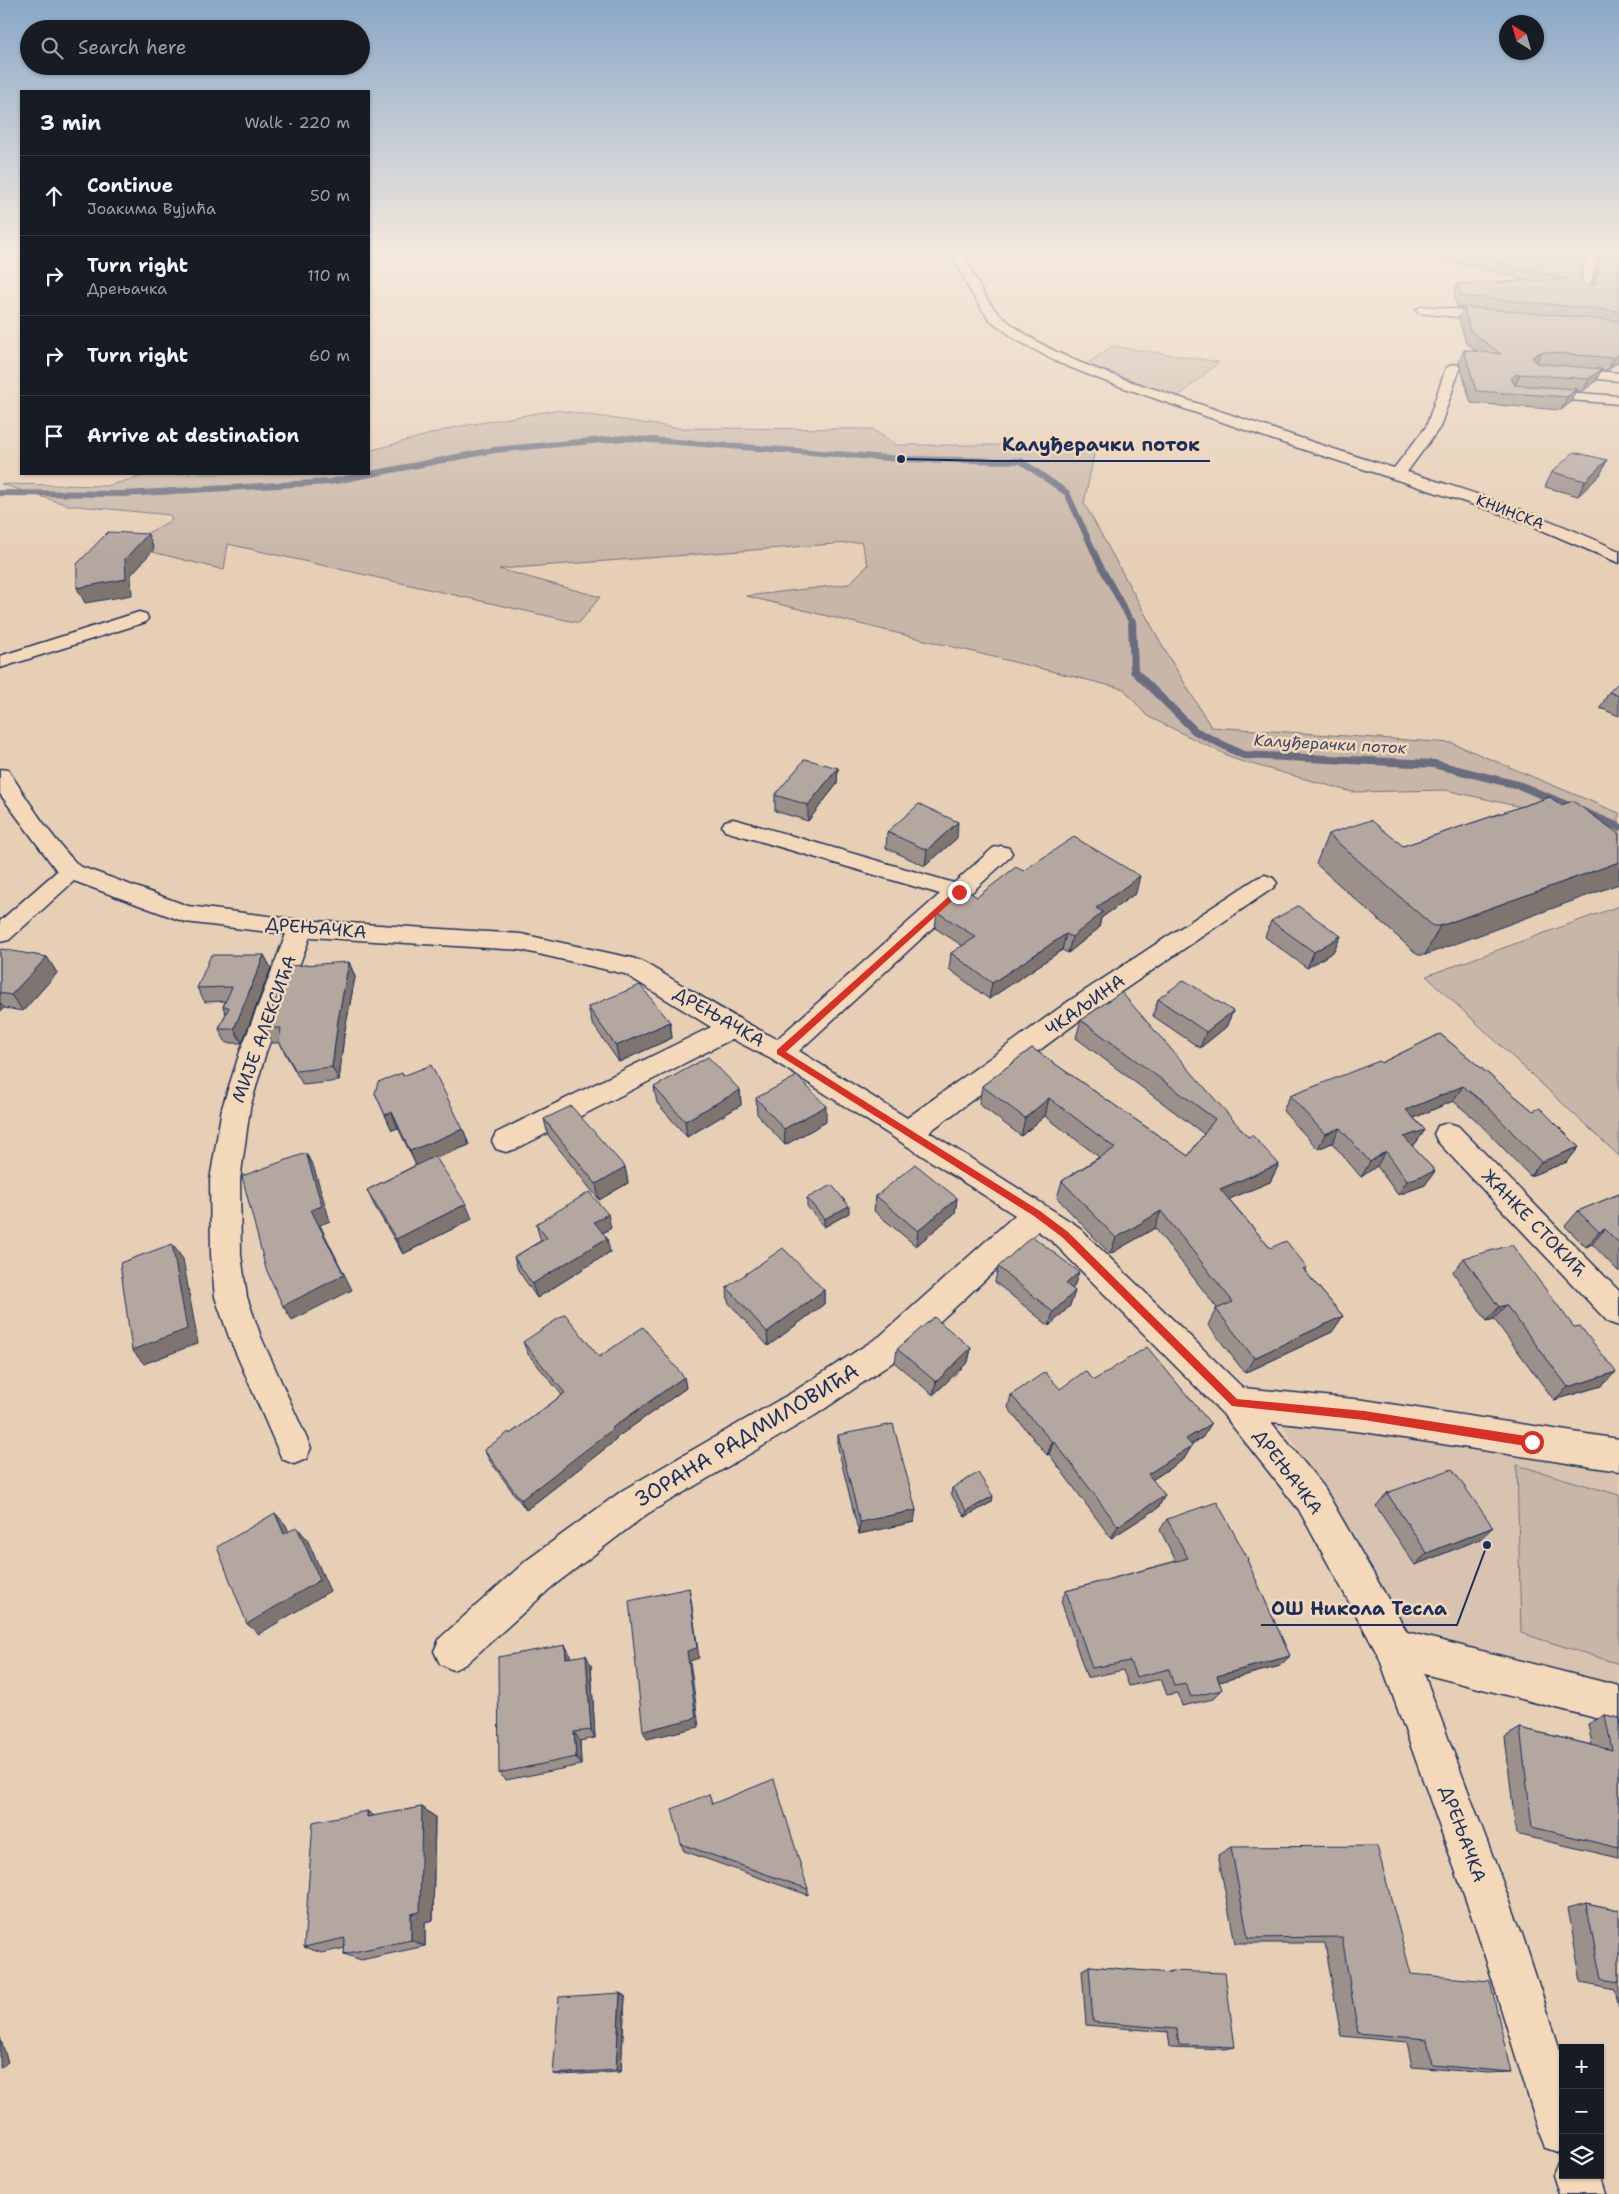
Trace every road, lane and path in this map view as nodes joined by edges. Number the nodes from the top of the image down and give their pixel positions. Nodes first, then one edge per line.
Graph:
1 (1049, 352) edge
2 (1453, 368) dead end
3 (1545, 370) edge
4 (1619, 377) edge
5 (1525, 393) edge
6 (1619, 400) edge
7 (1398, 474) junction
8 (1619, 558) edge
9 (139, 618) dead end
10 (0, 662) edge
11 (2, 784) edge
12 (733, 826) dead end
13 (1001, 853) dead end
14 (71, 871) junction
15 (1265, 883) dead end
16 (959, 892) junction
17 (301, 928) junction
18 (0, 934) edge
19 (732, 1028) junction
20 (780, 1052) junction
21 (908, 1132) junction
22 (1448, 1134) dead end
23 (506, 1142) dead end
24 (1037, 1214) junction
25 (1619, 1312) edge
26 (1235, 1403) junction
27 (294, 1448) dead end
28 (1619, 1455) edge
29 (1395, 1648) junction
30 (453, 1650) dead end
31 (1619, 1705) edge
32 (1559, 2119) edge
33 (1578, 2179) edge
34 (1583, 2194) edge

1 - 7 street, КНИНСКА
2 - 7 street
3 - 4 street
5 - 6 street
7 - 8 street, КНИНСКА
9 - 10 street
11 - 14 street, ДРЕЊАЧКА
12 - 16 street
13 - 16 street
14 - 17 street, ДРЕЊАЧКА
14 - 18 street
15 - 21 street, ЧКАЉИНА
16 - 20 street
17 - 19 street, ДРЕЊАЧКА
17 - 27 street, МИЈЕ АЛЕКСИЋА
19 - 20 street, ДРЕЊАЧКА
19 - 23 street
20 - 21 street, ДРЕЊАЧКА
21 - 24 street, ДРЕЊАЧКА
22 - 25 street, ЖАНКЕ СТОКИЋ
24 - 26 street, ДРЕЊАЧКА
24 - 30 street, ЗОРАНА РАДМИЛОВИЋА
26 - 28 street
26 - 29 street, ДРЕЊАЧКА
29 - 31 street
29 - 32 street, ДРЕЊАЧКА
33 - 34 street

